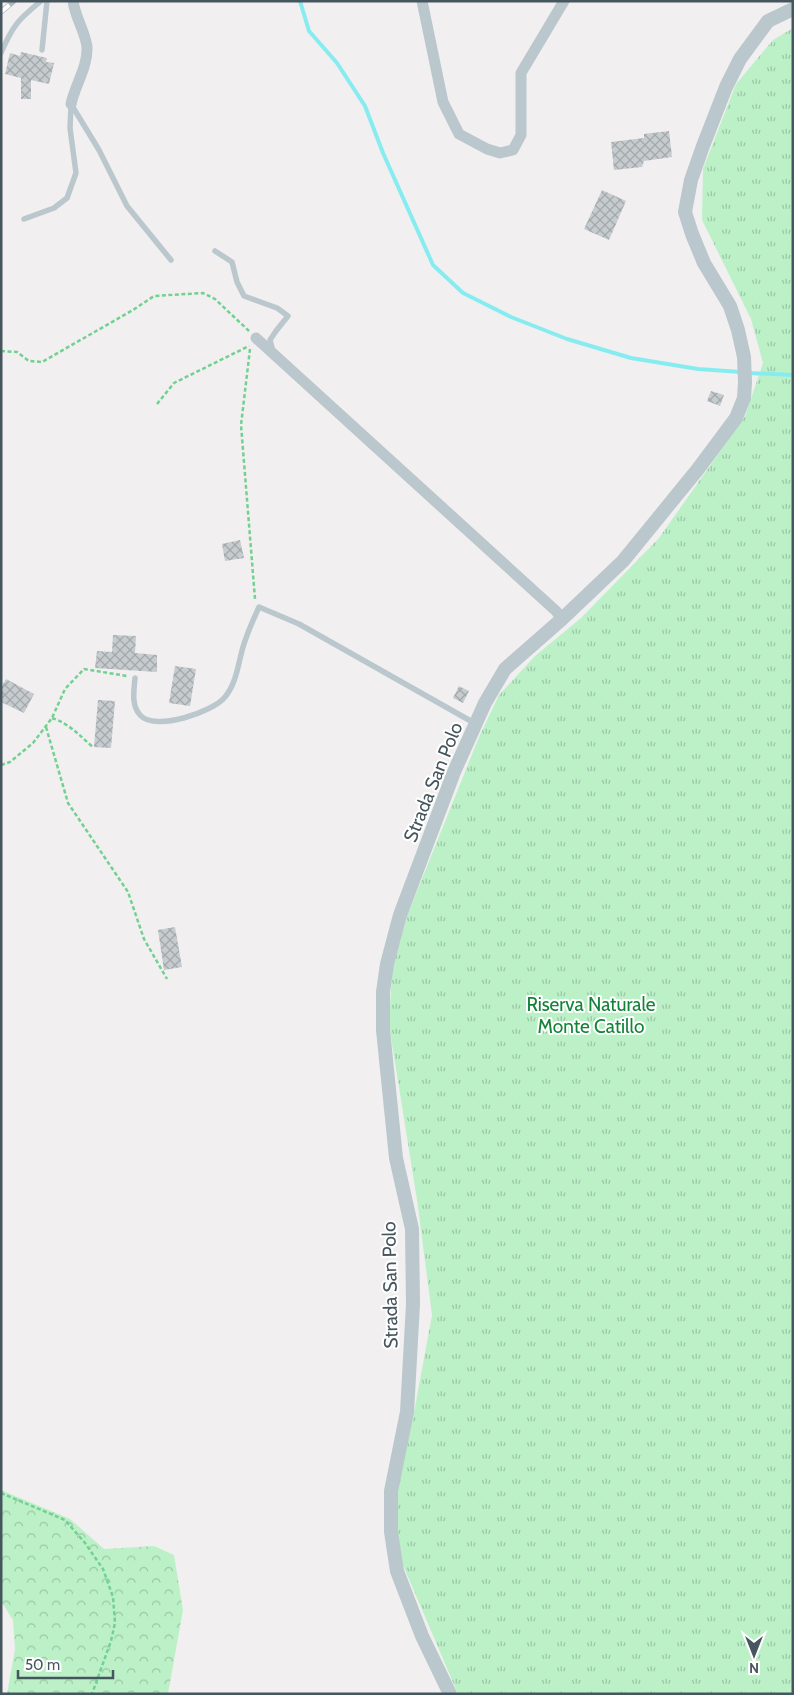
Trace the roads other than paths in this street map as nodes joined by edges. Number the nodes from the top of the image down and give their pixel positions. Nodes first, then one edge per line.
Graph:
1 (41, 1) edge
2 (47, 1) edge
3 (73, 1) edge
4 (422, 1) edge
5 (564, 1) edge
6 (793, 9) edge
7 (42, 50) dead end
8 (1, 53) edge
9 (71, 104) junction
10 (24, 219) dead end
11 (215, 251) dead end
12 (171, 260) dead end
13 (256, 338) road end
14 (273, 353) junction
15 (562, 620) junction
16 (135, 678) road end
17 (477, 724) junction
18 (450, 1694) edge

1 - 8 lane
2 - 7 lane
3 - 9 street
4 - 5 street
6 - 15 street, Strada San Polo
9 - 10 lane
9 - 12 lane
11 - 14 lane
13 - 14 street
14 - 15 street
15 - 17 street, Strada San Polo
16 - 17 lane
17 - 18 street, Strada San Polo

